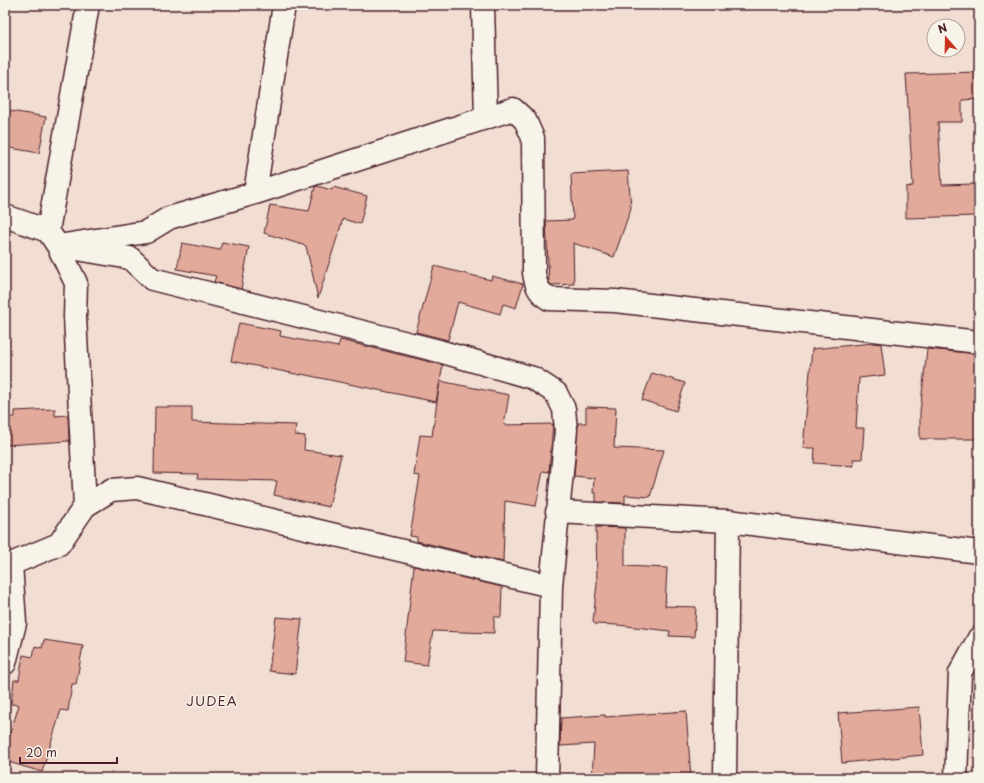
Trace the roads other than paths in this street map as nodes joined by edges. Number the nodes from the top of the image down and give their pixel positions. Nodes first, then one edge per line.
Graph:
1 (88, 5) edge
2 (284, 5) edge
3 (483, 5) edge
4 (486, 118) junction
5 (256, 193) junction
6 (5, 216) edge
7 (53, 239) junction
8 (979, 342) edge
9 (85, 506) junction
10 (557, 512) junction
11 (728, 521) junction
12 (979, 552) edge
13 (8, 564) edge
14 (551, 586) junction
15 (979, 638) edge
16 (5, 663) edge
17 (970, 673) edge
18 (547, 778) edge
19 (725, 778) edge
20 (956, 778) edge

1 - 7 street
2 - 5 street
3 - 4 street
4 - 5 street
4 - 8 street
5 - 7 street
6 - 7 street
7 - 9 street
7 - 10 street
9 - 13 street
9 - 14 street
10 - 11 street
10 - 14 street
11 - 12 street
11 - 19 street
13 - 16 street
14 - 18 street
15 - 17 street
17 - 20 street

